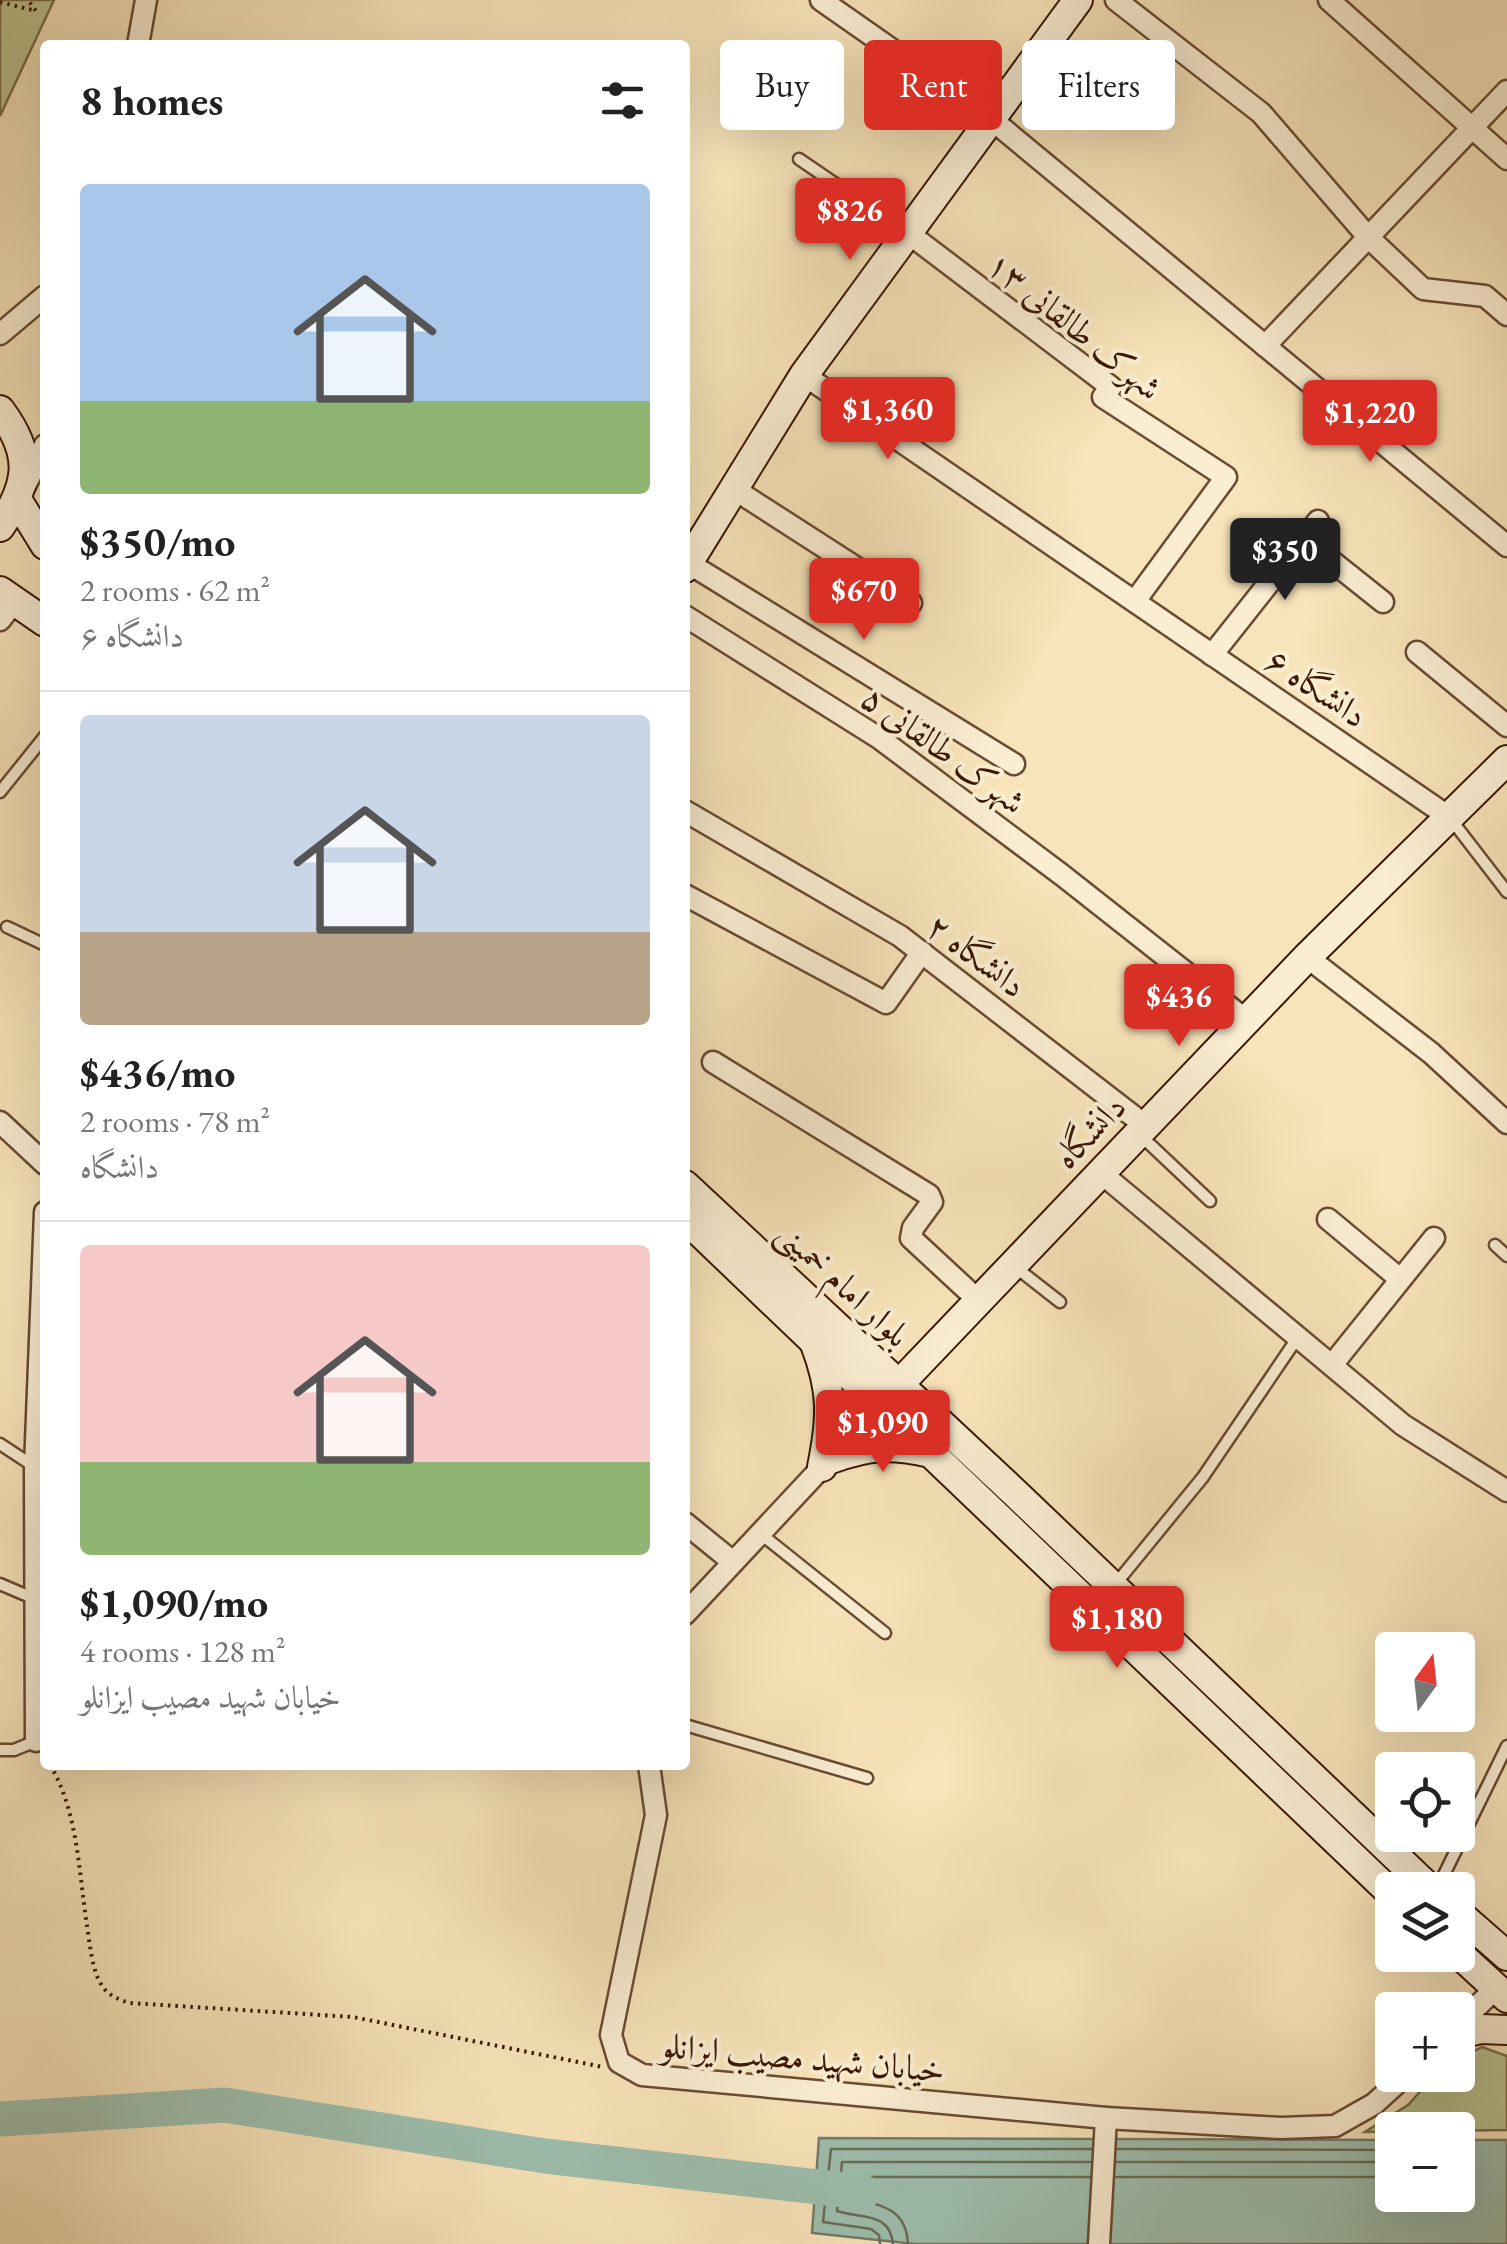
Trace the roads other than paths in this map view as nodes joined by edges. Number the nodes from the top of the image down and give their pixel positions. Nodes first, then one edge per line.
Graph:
1 (146, 0) edge
2 (821, 0) edge
3 (1078, 0) edge
4 (1116, 0) edge
5 (1330, 2) edge
6 (139, 40) edge
7 (878, 40) edge
8 (1507, 92) edge
9 (1002, 104) edge
10 (1002, 128) edge
11 (1472, 128) junction
12 (983, 130) edge
13 (799, 159) dead end
14 (1507, 159) edge
15 (908, 233) junction
16 (1368, 238) junction
17 (40, 300) edge
18 (1507, 315) edge
19 (0, 334) edge
20 (1265, 346) junction
21 (804, 374) junction
22 (0, 410) edge
23 (40, 455) edge
24 (734, 489) junction
25 (18, 501) junction
26 (1318, 521) dead end
27 (0, 527) edge
28 (40, 537) edge
29 (1304, 539) junction
30 (1507, 546) edge
31 (690, 558) edge
32 (690, 566) edge
33 (1135, 601) junction
34 (1383, 602) dead end
35 (910, 603) dead end
36 (5, 604) edge
37 (690, 619) edge
38 (40, 620) edge
39 (1417, 652) dead end
40 (1212, 654) junction
41 (1507, 726) edge
42 (40, 742) edge
43 (1507, 760) edge
44 (1014, 764) dead end
45 (0, 792) edge
46 (690, 814) edge
47 (1450, 817) junction
48 (1507, 892) edge
49 (690, 897) edge
50 (7, 927) dead end
51 (40, 943) edge
52 (922, 952) junction
53 (1307, 957) junction
54 (1246, 1020) junction
55 (714, 1062) dead end
56 (0, 1122) edge
57 (1507, 1123) edge
58 (1142, 1130) junction
59 (40, 1159) edge
60 (1100, 1173) junction
61 (690, 1190) edge
62 (1210, 1201) dead end
63 (1328, 1219) dead end
64 (690, 1223) edge
65 (1434, 1238) dead end
66 (1495, 1245) dead end
67 (1507, 1256) edge
68 (1013, 1265) junction
69 (1400, 1279) junction
70 (979, 1301) junction
71 (1060, 1302) dead end
72 (1298, 1337) junction
73 (812, 1338) junction
74 (1332, 1365) junction
75 (890, 1395) junction
76 (40, 1425) edge
77 (0, 1444) edge
78 (932, 1453) junction
79 (826, 1463) junction
80 (38, 1477) edge
81 (1507, 1492) edge
82 (690, 1527) edge
83 (760, 1533) junction
84 (733, 1562) junction
85 (0, 1584) edge
86 (1113, 1587) junction
87 (35, 1599) junction
88 (690, 1609) edge
89 (885, 1633) dead end
90 (40, 1640) edge
91 (690, 1726) edge
92 (36, 1741) joint
93 (1507, 1746) edge
94 (0, 1750) edge
95 (650, 1770) edge
96 (867, 1778) dead end
97 (1415, 1872) edge
98 (1443, 1872) edge
99 (1375, 1878) edge
100 (1475, 1935) edge
101 (1475, 1959) edge
102 (1501, 1969) edge
103 (1475, 2003) edge
104 (1475, 2030) edge
105 (1507, 2030) edge
106 (1387, 2092) edge
107 (1106, 2118) junction
108 (1099, 2244) edge

1 - 6 street
2 - 7 street
3 - 9 main road
4 - 16 street
5 - 11 street
8 - 11 street
10 - 20 street
11 - 14 street
11 - 16 street
12 - 15 main road
13 - 15 lane
15 - 21 main road
15 - 33 street, شهرک طالقانی ۱۳
16 - 18 street
16 - 20 street
17 - 19 street
20 - 30 street
21 - 24 main road
21 - 33 street, دانشگاه ۶
22 - 25 main road
23 - 25 street
24 - 31 main road
24 - 35 street
25 - 27 main road
25 - 28 main road
26 - 29 street
29 - 34 street
29 - 40 street
32 - 44 street
33 - 40 street, دانشگاه ۶
36 - 38 main road
37 - 54 street, شهرک طالقانی ۵
39 - 41 street
40 - 47 street, دانشگاه ۶
42 - 45 lane
43 - 47 main road, دانشگاه
46 - 52 street, دانشگاه ۲
47 - 48 lane
47 - 53 main road, دانشگاه
49 - 52 street
50 - 51 lane
52 - 58 street, دانشگاه ۲
53 - 54 main road, دانشگاه
53 - 57 street
54 - 58 main road, دانشگاه
55 - 70 street
56 - 59 street
58 - 60 main road, دانشگاه
58 - 62 lane
60 - 68 main road, دانشگاه
60 - 72 street
61 - 75 main road, بلوار امام خمینی
63 - 69 street
64 - 73 main road, بلوار امام خمینی
65 - 69 street
66 - 67 lane
68 - 70 main road, دانشگاه
68 - 71 lane
69 - 74 street
70 - 75 main road, دانشگاه
72 - 74 street
72 - 86 lane
73 - 75 main road, بلوار امام خمینی
73 - 79 main road
74 - 81 street
75 - 78 main road, بلوار امام خمینی
75 - 79 street
75 - 86 main road, بلوار امام خمینی
76 - 80 street
77 - 80 lane
78 - 79 main road
78 - 99 main road, بلوار امام خمینی
79 - 83 street
80 - 87 street
82 - 84 street
83 - 84 street
83 - 89 lane
84 - 88 street
85 - 87 lane
86 - 97 main road, بلوار امام خمینی
87 - 90 street
90 - 92 street
91 - 96 lane
92 - 94 lane
93 - 98 lane
95 - 107 street, خیابان شهید مصیب ایزانلو
100 - 102 main road
101 - 102 main road
102 - 103 street
104 - 105 main road
106 - 107 street, خیابان شهید مصیب ایزانلو
107 - 108 street

